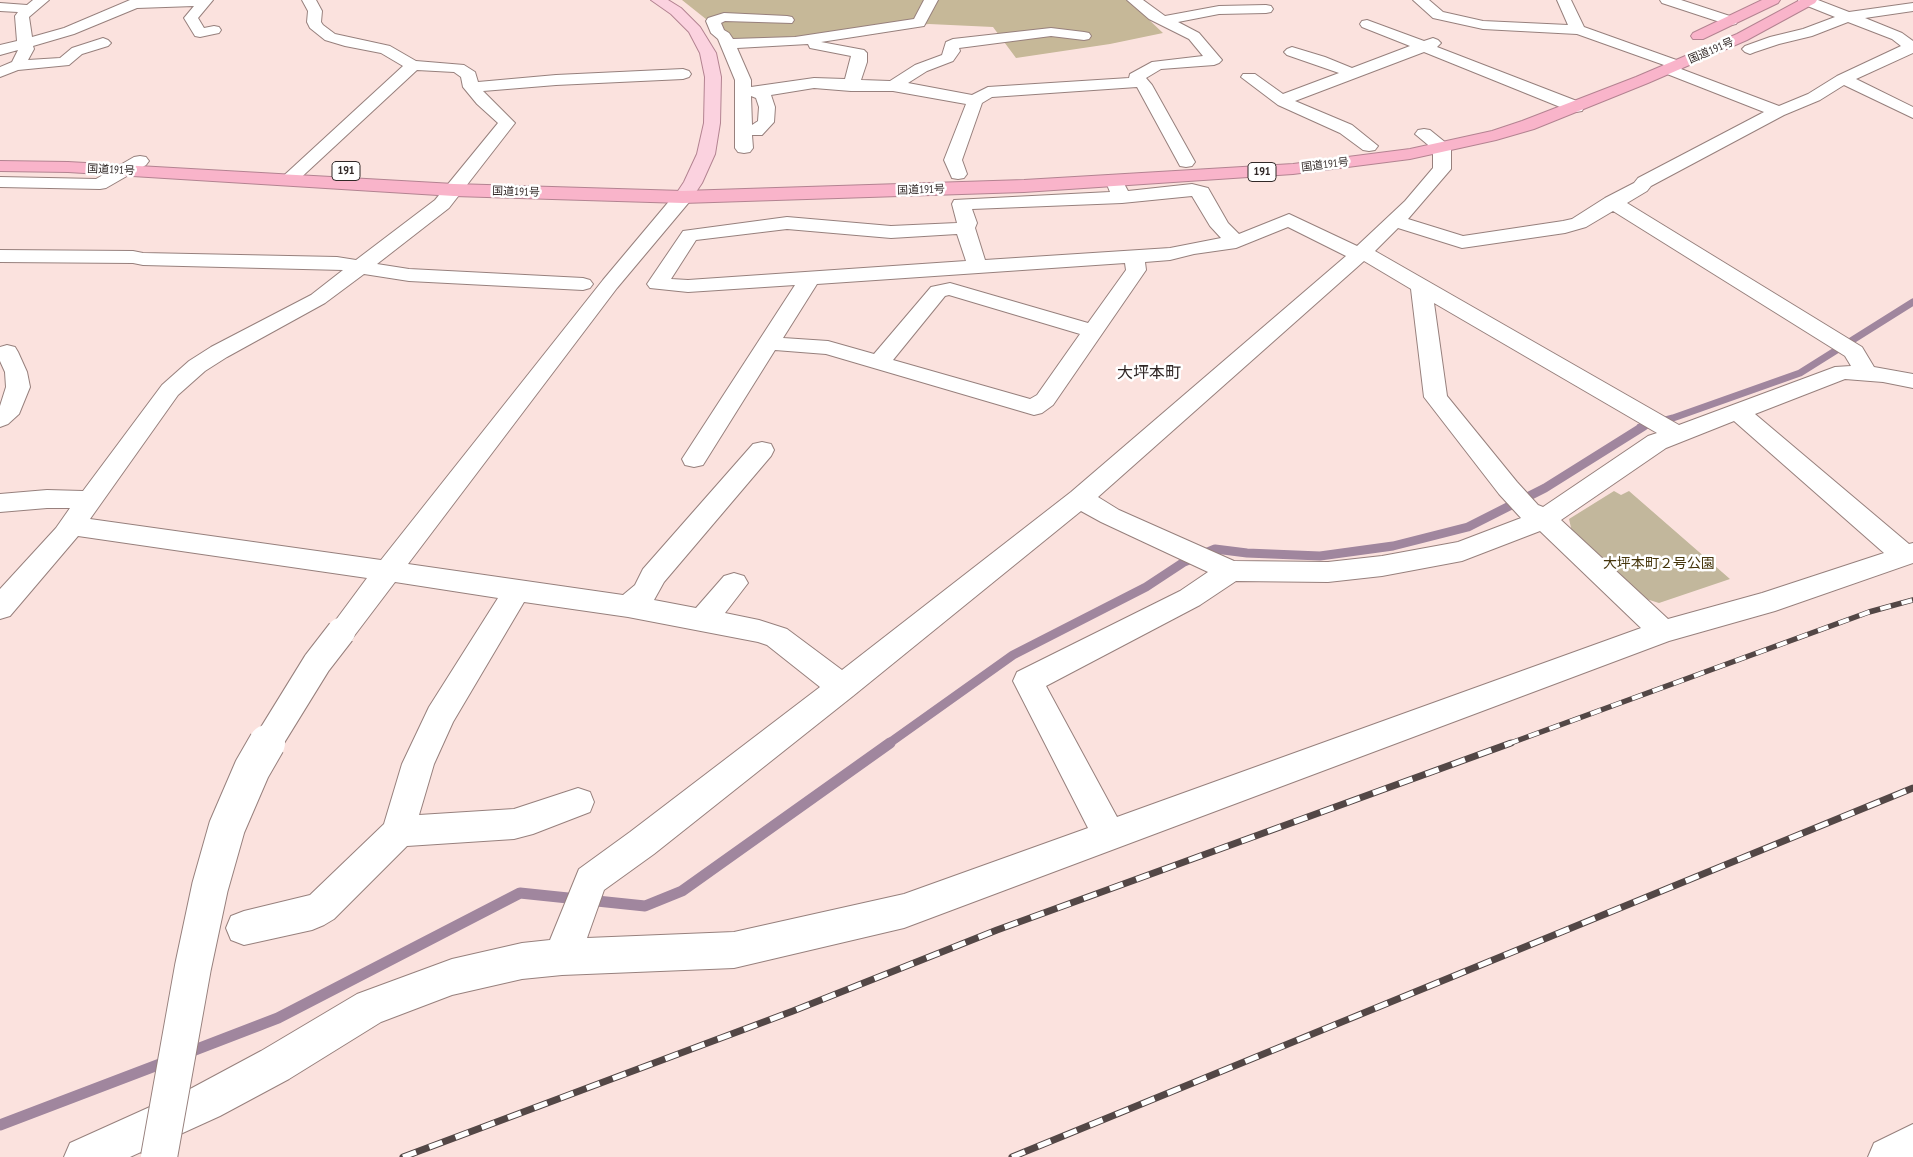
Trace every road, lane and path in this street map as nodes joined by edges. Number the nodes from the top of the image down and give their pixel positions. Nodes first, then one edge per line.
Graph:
1 (42, 0) edge
2 (308, 0) edge
3 (658, 0) edge
4 (931, 0) edge
5 (1420, 0) edge
6 (1564, 0) edge
7 (1667, 0) edge
8 (1773, 0) edge
9 (1808, 0) edge
10 (205, 1) edge
11 (137, 2) edge
12 (1137, 2) edge
13 (1158, 2) dead end
14 (0, 7) edge
15 (1913, 7) edge
16 (29, 9) junction
17 (1266, 9) dead end
18 (1850, 16) junction
19 (787, 20) dead end
20 (1162, 21) junction
21 (1731, 21) junction
22 (1366, 24) dead end
23 (1483, 25) junction
24 (214, 30) dead end
25 (941, 30) dead end
26 (1579, 30) junction
27 (1459, 34) dead end
28 (1084, 36) dead end
29 (1443, 40) dead end
30 (795, 41) junction
31 (103, 43) dead end
32 (1746, 43) junction
33 (1910, 43) edge
34 (24, 44) junction
35 (727, 44) junction
36 (951, 45) junction
37 (1424, 46) junction
38 (0, 50) edge
39 (1292, 52) dead end
40 (1653, 56) junction
41 (412, 65) junction
42 (15, 66) junction
43 (913, 66) dead end
44 (1628, 67) dead end
45 (1672, 67) junction
46 (0, 72) edge
47 (1302, 73) dead end
48 (683, 74) dead end
49 (1351, 75) junction
50 (1248, 76) dead end
51 (1603, 78) dead end
52 (1842, 80) junction
53 (1141, 82) junction
54 (851, 86) junction
55 (893, 86) junction
56 (471, 87) junction
57 (1318, 87) junction
58 (750, 92) junction
59 (1551, 98) junction
60 (1282, 100) junction
61 (975, 101) junction
62 (1523, 106) dead end
63 (1576, 107) junction
64 (712, 109) junction
65 (743, 109) junction
66 (1778, 111) junction
67 (1913, 113) edge
68 (756, 131) junction
69 (1424, 134) joint
70 (1442, 138) junction
71 (1369, 146) junction
72 (0, 154) edge
73 (1186, 162) junction
74 (0, 166) edge
75 (132, 166) junction
76 (294, 174) junction
77 (958, 174) junction
78 (0, 182) edge
79 (460, 183) junction
80 (1119, 189) junction
81 (688, 190) junction
82 (1612, 202) junction
83 (1395, 222) junction
84 (965, 228) junction
85 (1236, 242) junction
86 (1361, 254) junction
87 (0, 256) edge
88 (1135, 256) junction
89 (362, 266) junction
90 (978, 268) junction
91 (810, 278) junction
92 (785, 279) junction
93 (583, 284) dead end
94 (1421, 285) junction
95 (1093, 331) junction
96 (769, 342) junction
97 (7, 352) dead end
98 (880, 362) junction
99 (734, 363) dead end
100 (1860, 363) junction
101 (1913, 381) edge
102 (1738, 412) junction
103 (0, 419) edge
104 (1673, 432) junction
105 (762, 450) dead end
106 (692, 459) dead end
107 (1080, 498) junction
108 (90, 500) junction
109 (0, 502) edge
110 (1536, 515) junction
111 (70, 527) junction
112 (1909, 554) edge
113 (1222, 567) junction
114 (388, 572) junction
115 (734, 583) dead end
116 (517, 590) junction
117 (628, 606) junction
118 (0, 608) edge
119 (703, 620) junction
120 (1663, 632) junction
121 (842, 687) junction
122 (578, 802) dead end
123 (399, 831) junction
124 (1110, 837) junction
125 (244, 928) dead end
126 (562, 957) junction
127 (1913, 1144) edge
128 (84, 1157) edge
129 (159, 1157) edge
130 (1888, 1157) edge

1 - 16 street
2 - 41 street
3 - 64 main road
4 - 30 street
5 - 23 street
6 - 26 street
7 - 21 street
8 - 21 highway, 国道191号
9 - 18 street
9 - 32 highway, 国道191号 / 191
10 - 11 street
10 - 24 street
11 - 34 street
12 - 13 street
12 - 20 street
14 - 16 street
15 - 18 street
16 - 34 street
17 - 20 street
18 - 32 street
18 - 33 street
19 - 35 street
20 - 53 street
21 - 40 highway, 国道191号
22 - 37 street
23 - 26 street
23 - 27 street
25 - 36 street
26 - 40 street
28 - 36 street
29 - 37 street
30 - 35 street
30 - 54 street
31 - 42 street
32 - 45 highway, 国道191号 / 191
33 - 52 street
34 - 38 street
34 - 42 street
35 - 58 street
36 - 55 street
37 - 49 street
37 - 59 street
39 - 49 street
40 - 44 highway, 国道191号
40 - 45 street
41 - 56 street
41 - 76 street
42 - 46 street
43 - 55 street
45 - 63 highway, 国道191号 / 191
45 - 66 street
47 - 57 street
48 - 56 street
49 - 57 street
50 - 60 street
51 - 59 highway
52 - 66 street
52 - 67 street
53 - 61 street
53 - 73 street
54 - 55 street
54 - 58 street
55 - 61 street
56 - 79 street
57 - 60 street
58 - 65 street
58 - 68 street
59 - 62 highway
59 - 63 street
60 - 71 street
61 - 77 street
63 - 70 highway, 国道191号 / 191
64 - 65 street
64 - 81 main road
65 - 68 street
65 - 68 street
66 - 82 street
69 - 70 street
69 - 71 highway, 国道191号 / 191
70 - 80 highway, 国道191号 / 191
70 - 83 street
71 - 73 highway, 国道191号 / 191
72 - 75 highway, 国道191号 / 191
73 - 77 highway, 国道191号 / 191
74 - 75 highway, 国道191号 / 191
75 - 76 highway, 国道191号 / 191
75 - 78 street
76 - 79 highway, 国道191号 / 191
77 - 81 highway, 国道191号 / 191
79 - 81 highway, 国道191号 / 191
79 - 89 street
80 - 81 highway, 国道191号 / 191
80 - 84 street
80 - 85 street
81 - 114 street
82 - 83 street
82 - 100 street
83 - 86 street
84 - 90 street
84 - 92 street
85 - 86 street
85 - 88 street
86 - 94 street
86 - 107 street
87 - 89 street
88 - 90 street
88 - 95 street
89 - 93 street
89 - 108 street
90 - 91 street
91 - 92 street
91 - 96 street
92 - 99 street
94 - 104 street
94 - 110 street
95 - 98 street
95 - 98 street
96 - 98 street
96 - 106 street
97 - 103 street
100 - 101 street
100 - 102 street
102 - 104 street
102 - 112 street
104 - 110 street
105 - 117 street
107 - 113 street
107 - 121 street
108 - 109 street
108 - 111 street
110 - 113 street
110 - 120 street
111 - 114 street
111 - 118 street
112 - 120 street
113 - 124 street
114 - 116 street
114 - 129 street, bridge
115 - 119 street
116 - 117 street
116 - 123 street
117 - 119 street
119 - 121 street
120 - 124 street
121 - 126 street
122 - 123 street
123 - 125 street
124 - 126 street
126 - 128 street
127 - 130 street

